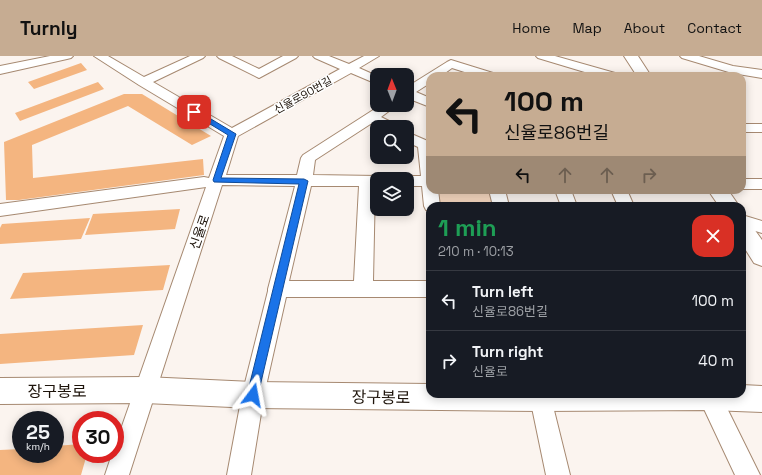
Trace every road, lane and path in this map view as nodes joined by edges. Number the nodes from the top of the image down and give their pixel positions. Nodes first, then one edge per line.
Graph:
1 (67, 56) edge
2 (100, 56) edge
3 (199, 56) edge
4 (223, 56) edge
5 (292, 56) edge
6 (319, 56) edge
7 (373, 56) edge
8 (542, 56) edge
9 (631, 56) edge
10 (686, 56) edge
11 (560, 63) edge
12 (726, 67) junction
13 (350, 68) junction
14 (762, 68) edge
15 (0, 70) edge
16 (439, 72) edge
17 (476, 72) edge
18 (595, 72) edge
19 (641, 72) edge
20 (762, 74) edge
21 (370, 77) edge
22 (426, 81) edge
23 (143, 82) junction
24 (414, 88) edge
25 (414, 96) edge
26 (426, 101) edge
27 (380, 112) edge
28 (372, 117) junction
29 (377, 120) edge
30 (746, 128) edge
31 (762, 128) edge
32 (232, 134) junction
33 (414, 140) edge
34 (426, 153) edge
35 (210, 181) junction
36 (304, 181) junction
37 (370, 181) edge
38 (414, 183) edge
39 (746, 184) edge
40 (762, 184) edge
41 (426, 186) edge
42 (370, 205) edge
43 (0, 210) edge
44 (746, 222) edge
45 (762, 228) edge
46 (746, 232) edge
47 (762, 257) edge
48 (363, 289) junction
49 (426, 289) edge
50 (277, 290) junction
51 (145, 390) junction
52 (0, 391) edge
53 (253, 395) junction
54 (426, 396) edge
55 (545, 398) edge
56 (710, 398) edge
57 (744, 398) edge
58 (762, 399) edge
59 (117, 475) edge
60 (239, 475) edge
61 (558, 475) edge
62 (748, 475) edge

1 - 15 street
2 - 23 street
3 - 23 street
4 - 5 street
6 - 13 street
7 - 13 street, 신율로90번길
8 - 11 street
9 - 19 street
10 - 12 street
11 - 18 street
12 - 14 street
12 - 20 street
13 - 21 street
13 - 32 street, 신율로90번길
16 - 17 street
22 - 24 street
23 - 32 street
25 - 26 street
27 - 28 street
28 - 29 street
28 - 36 street
30 - 31 street
32 - 35 street, 신율로
33 - 34 street
35 - 36 street
35 - 43 street
35 - 51 street, 신율로
36 - 37 street
36 - 50 street
38 - 41 street
39 - 40 street
42 - 48 street
44 - 45 street
46 - 47 street
48 - 49 street
48 - 50 street
50 - 53 street
51 - 52 street, 장구봉로
51 - 53 street, 장구봉로
51 - 59 street, 신율로
53 - 54 street, 장구봉로
53 - 60 street
55 - 61 street
56 - 62 street
57 - 58 street, 장구봉로

